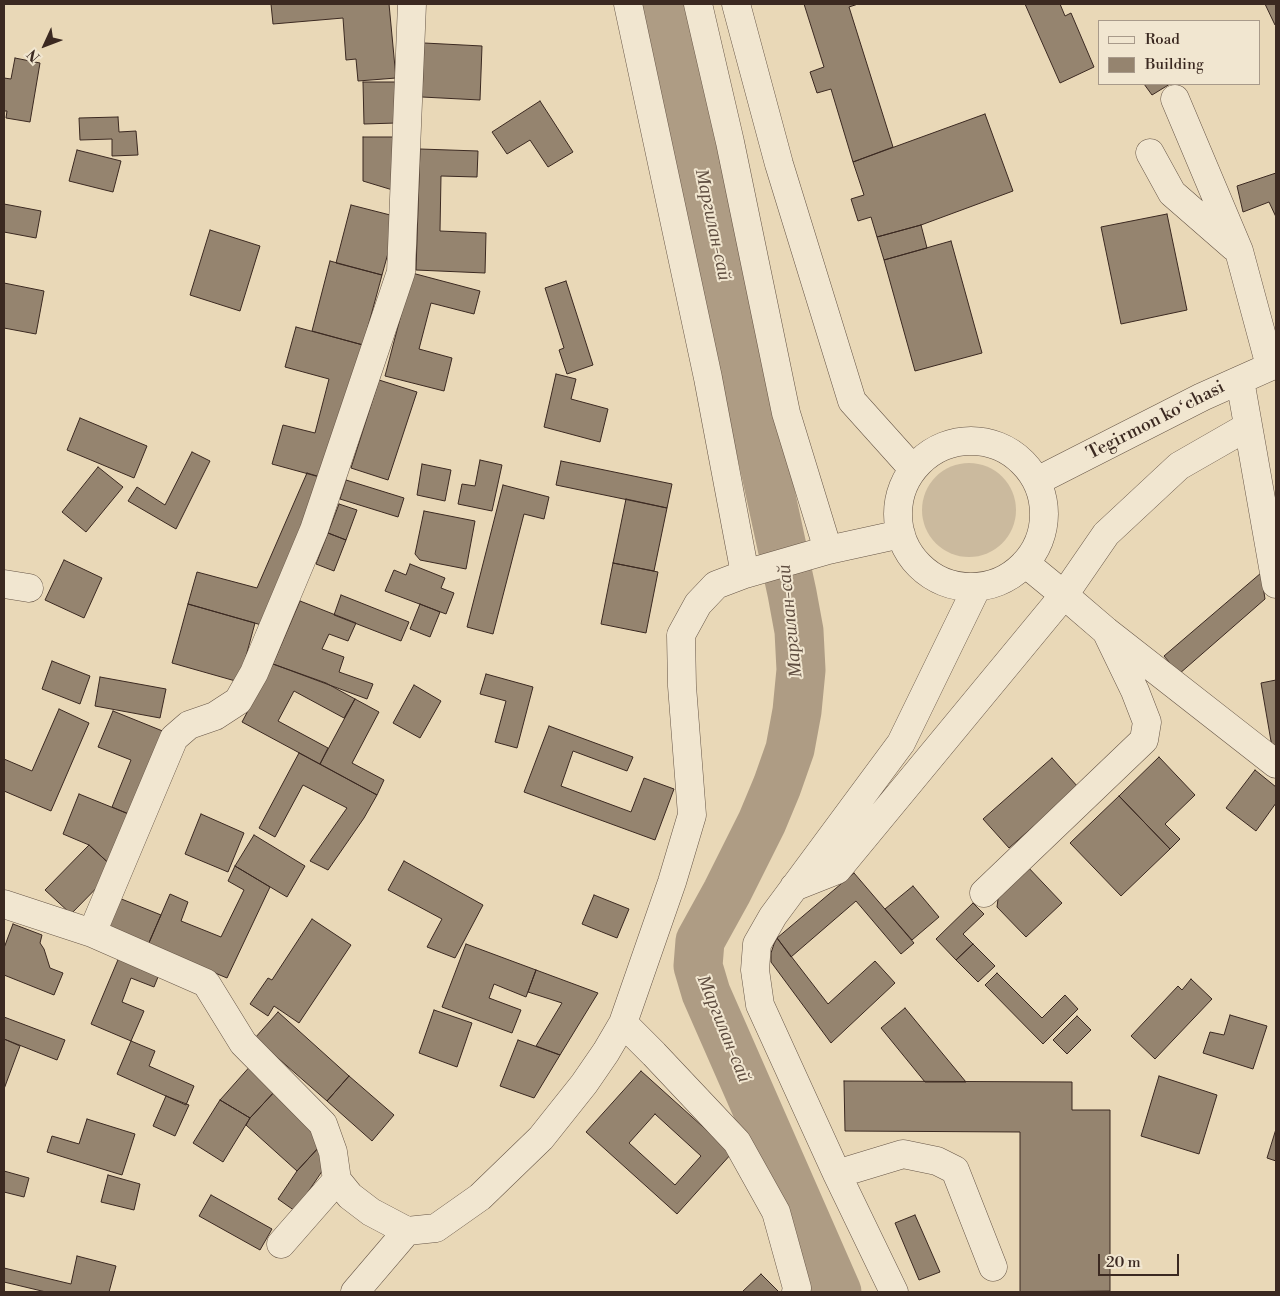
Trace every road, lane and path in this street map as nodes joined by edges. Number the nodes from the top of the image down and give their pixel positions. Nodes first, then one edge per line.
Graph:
1 (412, 4) edge
2 (628, 4) edge
3 (736, 4) edge
4 (707, 6) edge
5 (1176, 99) dead end
6 (1150, 153) dead end
7 (1239, 252) junction
8 (1273, 365) edge
9 (1240, 380) junction
10 (1247, 427) junction
11 (913, 469) junction
12 (1037, 481) junction
13 (901, 534) junction
14 (828, 550) junction
15 (1025, 564) junction
16 (745, 574) junction
17 (1276, 584) edge
18 (977, 587) junction
19 (1064, 595) junction
20 (1106, 631) junction
21 (1276, 764) edge
22 (794, 887) junction
23 (984, 894) dead end
24 (4, 904) edge
25 (92, 933) junction
26 (623, 1024) junction
27 (837, 1174) junction
28 (337, 1180) junction
29 (406, 1231) junction
30 (281, 1244) dead end
31 (993, 1267) dead end
32 (355, 1292) edge
33 (796, 1292) edge
34 (894, 1292) edge

1 - 25 street
2 - 16 street
3 - 11 street
4 - 14 street
5 - 7 street
6 - 7 street
7 - 8 street
8 - 9 street, Tegirmon koʻchasi
9 - 10 street
9 - 12 street, Tegirmon koʻchasi
10 - 17 street
10 - 19 street
11 - 12 street
11 - 13 street
12 - 15 street
13 - 14 street
13 - 18 street
14 - 16 street
15 - 18 street
15 - 19 street
16 - 26 street
18 - 22 street
19 - 20 street
19 - 22 street
20 - 21 street
20 - 23 street
22 - 27 street
24 - 25 street
25 - 28 street
26 - 29 street
26 - 33 street
27 - 31 street
27 - 34 street
28 - 29 street
28 - 30 street
29 - 32 street

